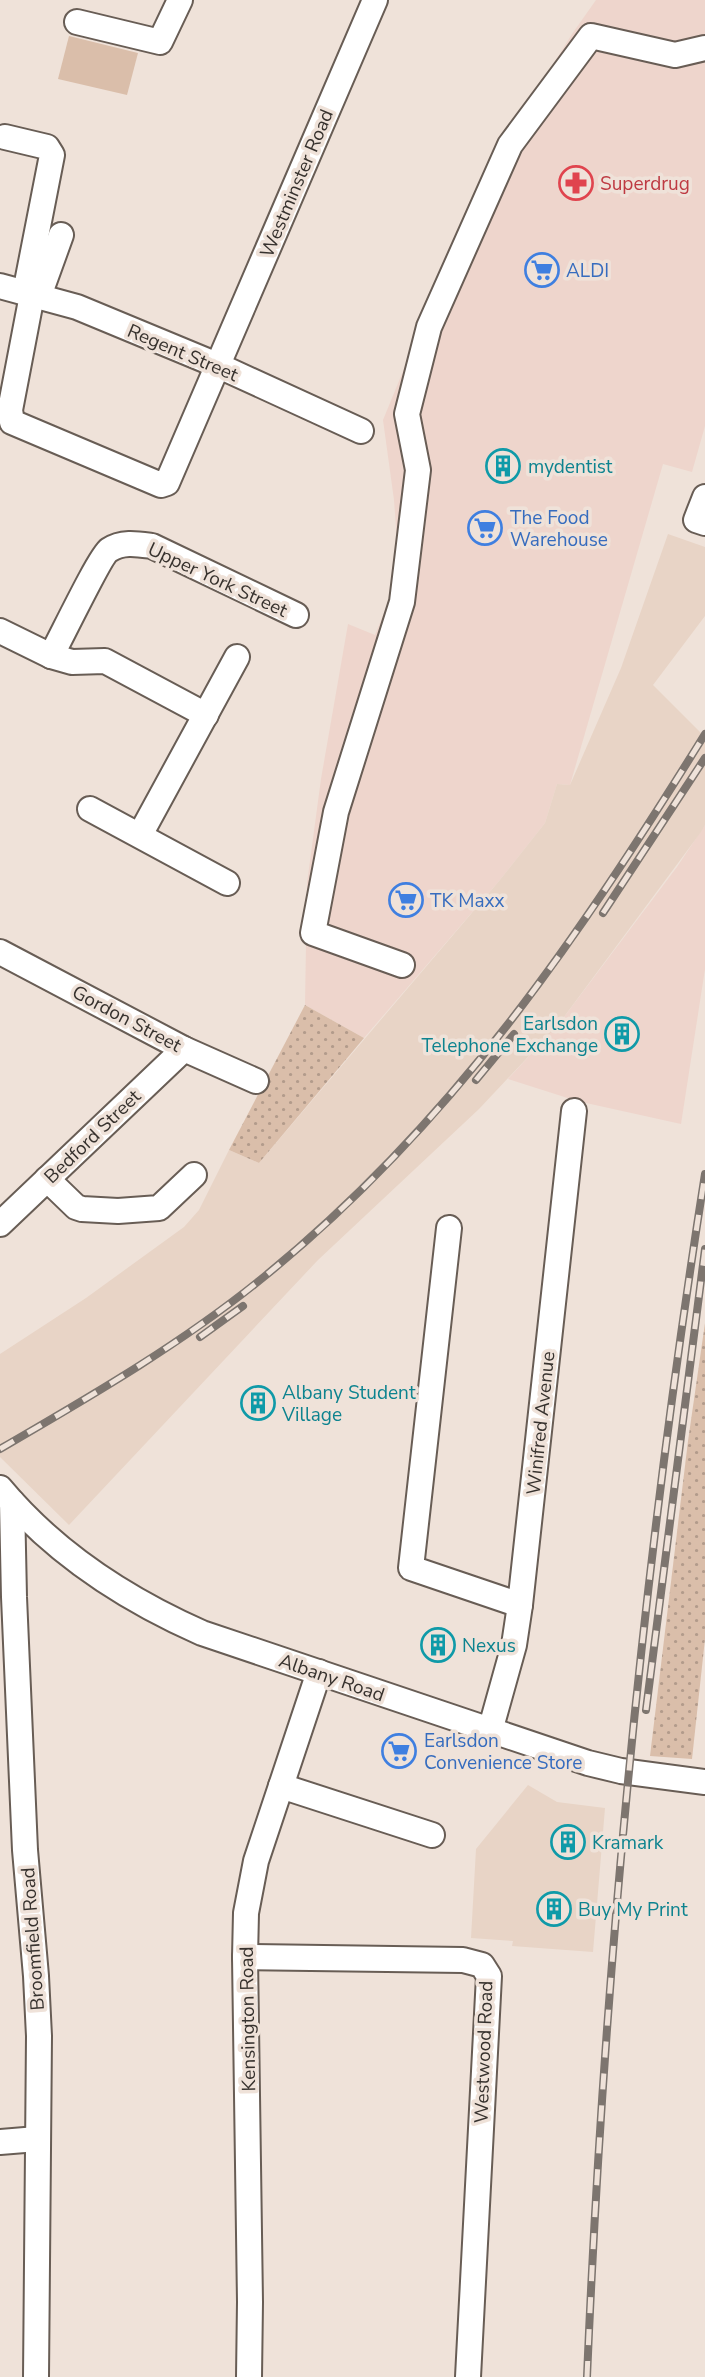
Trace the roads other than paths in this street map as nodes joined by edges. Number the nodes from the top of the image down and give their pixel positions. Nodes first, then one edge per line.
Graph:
1 (180, 0) edge
2 (375, 0) edge
3 (77, 22) dead end
4 (705, 48) edge
5 (5, 137) dead end
6 (61, 235) dead end
7 (0, 286) edge
8 (32, 295) junction
9 (217, 365) junction
10 (361, 431) dead end
11 (705, 497) edge
12 (705, 523) edge
13 (296, 615) dead end
14 (0, 631) edge
15 (51, 656) junction
16 (237, 657) dead end
17 (206, 715) junction
18 (90, 809) dead end
19 (140, 835) junction
20 (227, 883) dead end
21 (0, 952) edge
22 (402, 965) dead end
23 (184, 1049) junction
24 (256, 1081) dead end
25 (574, 1111) dead end
26 (194, 1175) dead end
27 (47, 1179) junction
28 (0, 1224) edge
29 (449, 1228) dead end
30 (6, 1495) edge
31 (520, 1605) junction
32 (319, 1672) junction
33 (490, 1731) junction
34 (705, 1782) edge
35 (281, 1786) junction
36 (432, 1835) dead end
37 (245, 1957) junction
38 (37, 2139) junction
39 (0, 2141) edge
40 (36, 2377) edge
41 (249, 2377) edge
42 (468, 2377) edge

1 - 3 street
2 - 9 street, Westminster Road
4 - 22 street
5 - 8 street
6 - 8 street
7 - 8 street, Regent Street
8 - 9 street, Regent Street
8 - 9 street, Westminster Road
9 - 10 street, Regent Street
11 - 12 street
13 - 15 street, Upper York Street
14 - 15 street
15 - 17 street
16 - 17 street
17 - 19 street
18 - 19 street
19 - 20 street
21 - 23 street, Gordon Street
23 - 24 street, Gordon Street
23 - 27 street, Bedford Street
25 - 31 street, Winifred Avenue
26 - 27 street
27 - 28 street, Bedford Street
29 - 31 street
30 - 32 street, Albany Road
30 - 38 street, Broomfield Road
31 - 33 street, Winifred Avenue
32 - 33 street, Albany Road
32 - 35 street, Kensington Road
33 - 34 street, Albany Road
35 - 36 street
35 - 37 street, Kensington Road
37 - 41 street, Kensington Road
37 - 42 street, Westwood Road
38 - 39 street
38 - 40 street, Broomfield Road

